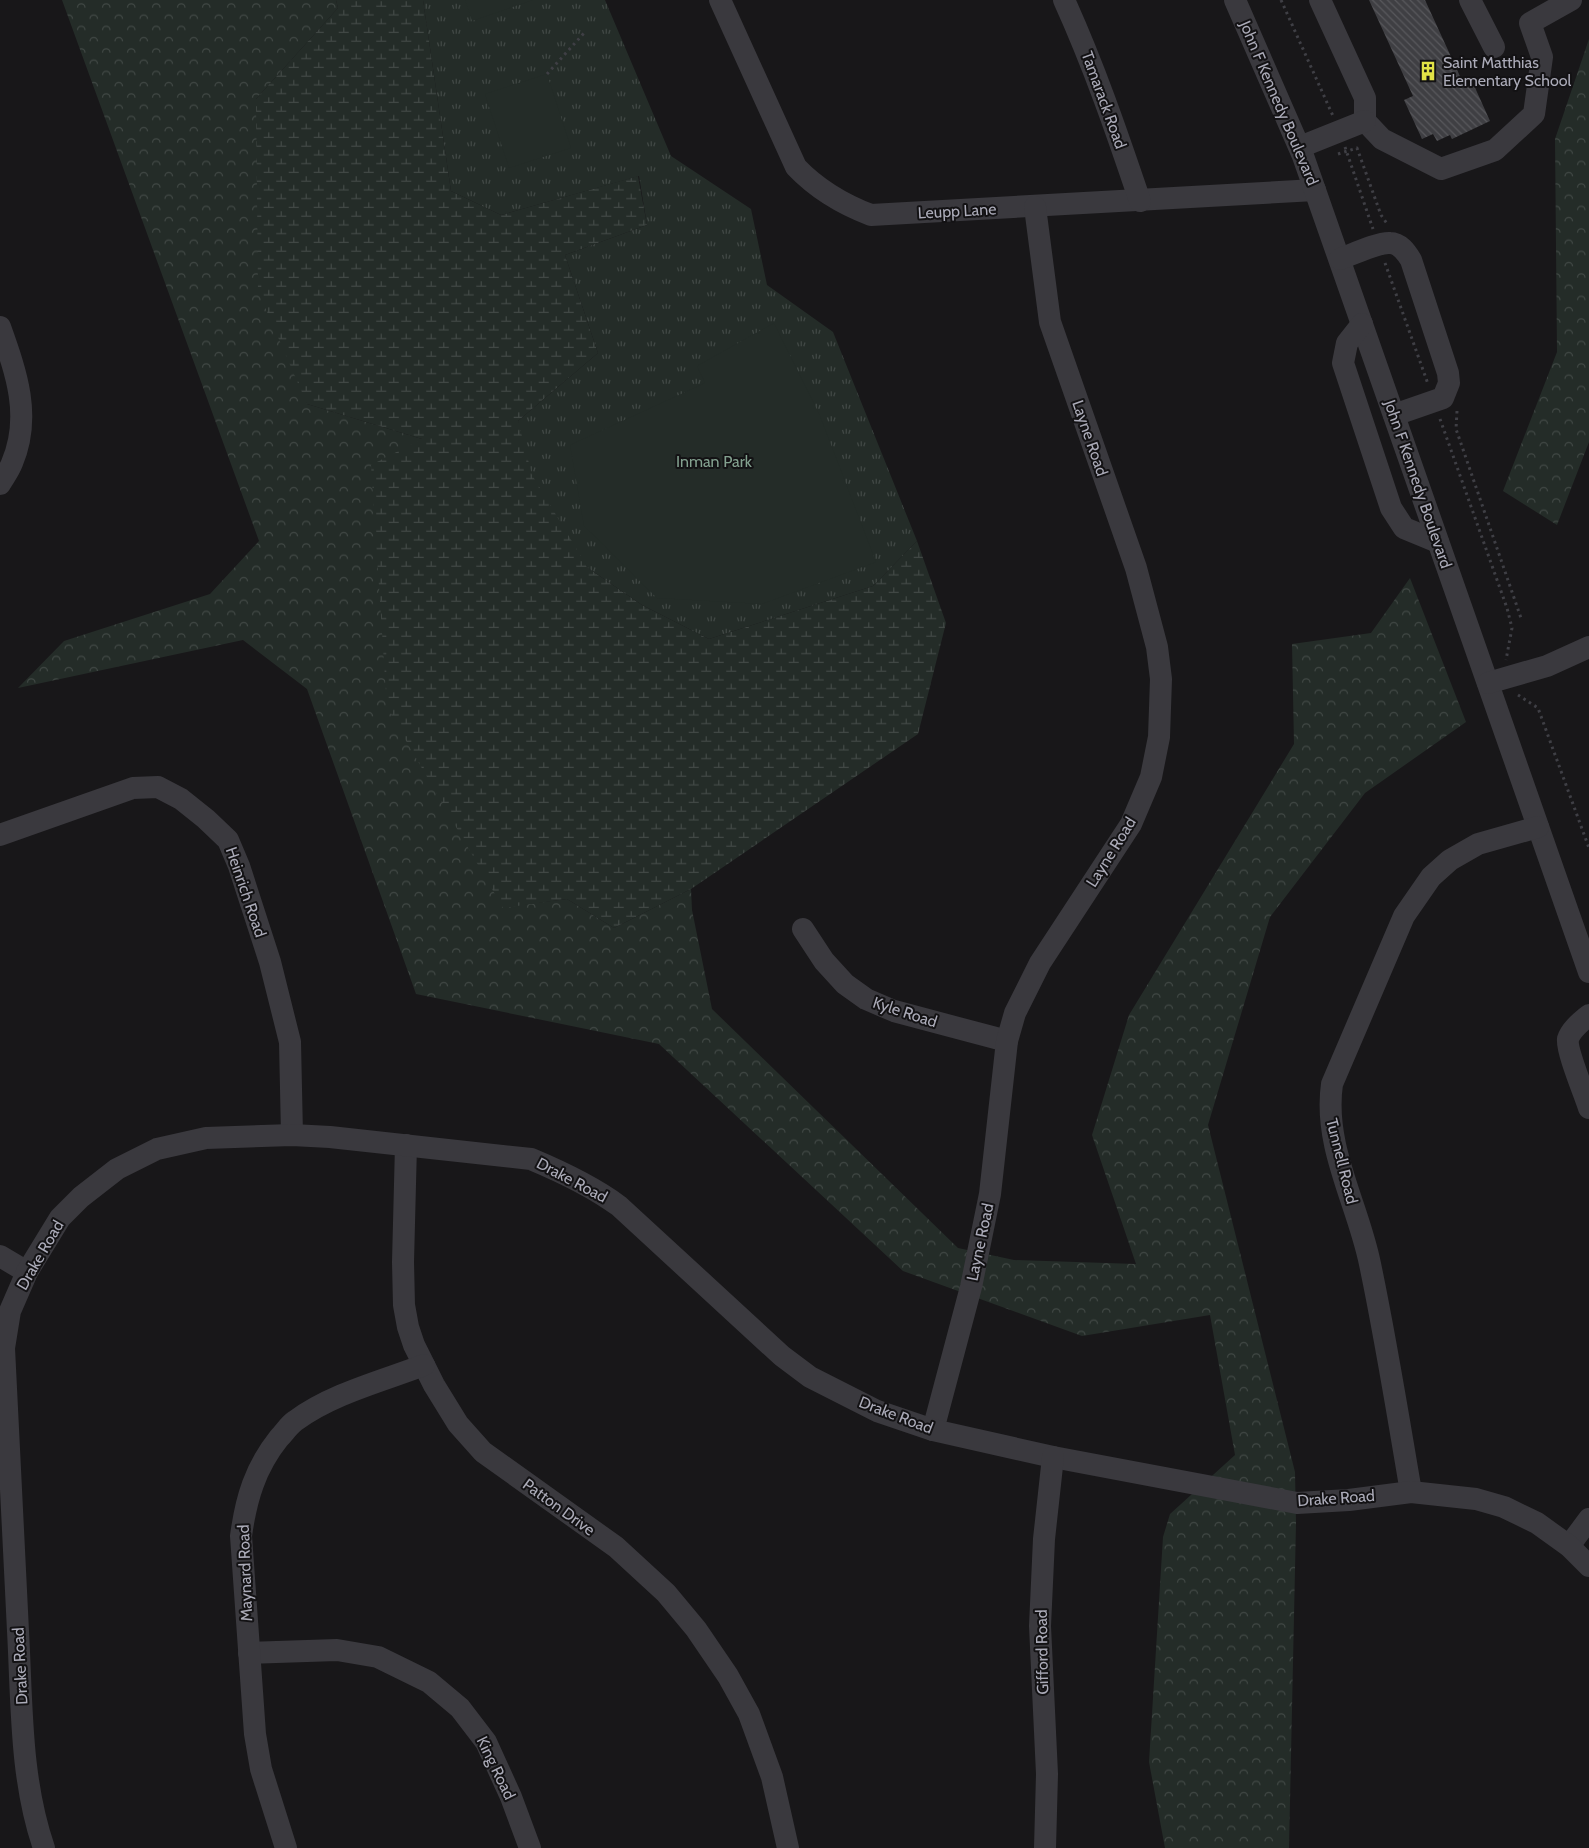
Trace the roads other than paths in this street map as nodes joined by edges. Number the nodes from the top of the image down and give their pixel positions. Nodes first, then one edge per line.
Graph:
1 (720, 0) edge
2 (1064, 0) edge
3 (1235, 0) edge
4 (1320, 0) edge
5 (1470, 0) edge
6 (1571, 0) edge
7 (1494, 47) dead end
8 (1365, 121) junction
9 (1300, 147) junction
10 (1315, 190) junction
11 (1140, 201) junction
12 (1035, 207) junction
13 (1340, 260) junction
14 (1362, 324) junction
15 (0, 327) edge
16 (1394, 415) junction
17 (0, 484) edge
18 (1438, 542) junction
19 (1589, 647) edge
20 (1488, 683) junction
21 (1538, 827) junction
22 (0, 835) edge
23 (804, 929) dead end
24 (1589, 972) edge
25 (1589, 1015) edge
26 (1007, 1041) junction
27 (1589, 1108) edge
28 (292, 1135) junction
29 (406, 1144) junction
30 (0, 1256) edge
31 (27, 1272) junction
32 (424, 1364) junction
33 (933, 1430) junction
34 (1054, 1457) junction
35 (1411, 1492) junction
36 (1589, 1519) edge
37 (1569, 1546) junction
38 (1589, 1566) edge
39 (249, 1653) junction
40 (44, 1848) edge
41 (286, 1848) edge
42 (530, 1848) edge
43 (788, 1848) edge
44 (1046, 1848) edge

1 - 12 street, Leupp Lane
2 - 11 street, Tamarack Road
3 - 9 street, John F Kennedy Boulevard
4 - 8 street
5 - 7 street
6 - 8 street
8 - 9 street
9 - 10 street, John F Kennedy Boulevard
10 - 11 street, Leupp Lane
10 - 13 street, John F Kennedy Boulevard
11 - 12 street, Leupp Lane
12 - 26 street, Layne Road
13 - 14 street, John F Kennedy Boulevard
13 - 16 street
14 - 16 street, John F Kennedy Boulevard
14 - 18 street
15 - 17 street
16 - 18 street, John F Kennedy Boulevard
18 - 20 street, John F Kennedy Boulevard
19 - 20 street
20 - 21 street, John F Kennedy Boulevard
21 - 24 street, John F Kennedy Boulevard
21 - 35 street, Tunnell Road
22 - 28 street, Heinrich Road
23 - 26 street, Kyle Road
25 - 27 street
26 - 33 street, Layne Road
28 - 29 street, Drake Road
28 - 31 street, Drake Road
29 - 32 street, Patton Drive
29 - 33 street, Drake Road
30 - 31 street
31 - 40 street, Drake Road
32 - 39 street, Maynard Road
32 - 43 street, Patton Drive
33 - 34 street, Drake Road
34 - 35 street, Drake Road
34 - 44 street, Gifford Road
35 - 37 street, Drake Road
36 - 37 street
37 - 38 street, Drake Road
39 - 41 street, Maynard Road
39 - 42 street, King Road

